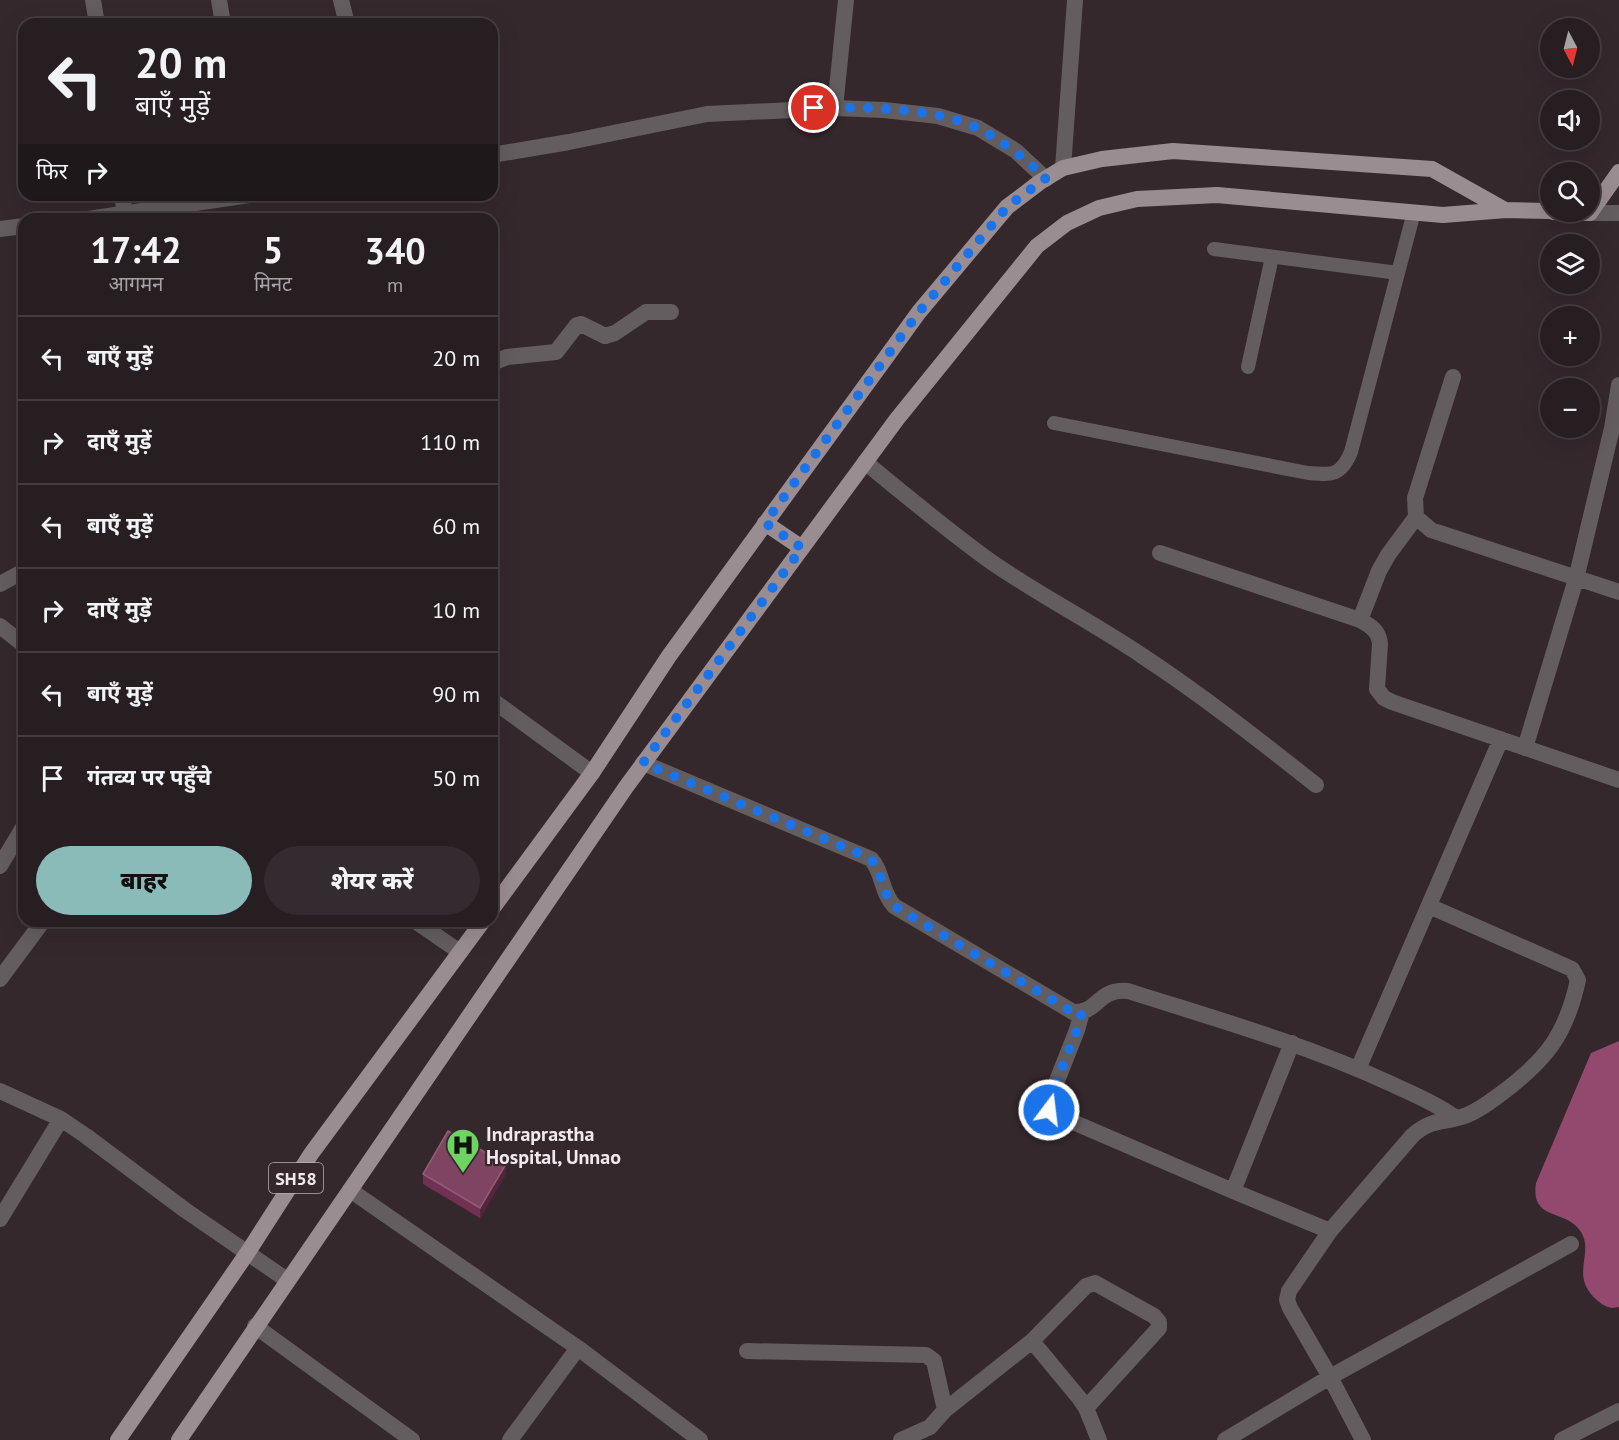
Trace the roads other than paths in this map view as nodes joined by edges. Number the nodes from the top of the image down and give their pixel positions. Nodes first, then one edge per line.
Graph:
1 (93, 0) edge
2 (219, 0) edge
3 (341, 0) edge
4 (846, 0) edge
5 (1075, 0) edge
6 (96, 18) edge
7 (222, 18) edge
8 (346, 18) edge
9 (835, 108) junction
10 (498, 154) edge
11 (1063, 168) junction
12 (1619, 172) edge
13 (1046, 178) junction
14 (1600, 199) edge
15 (210, 201) edge
16 (1506, 210) junction
17 (1540, 211) edge
18 (1414, 212) junction
19 (132, 213) edge
20 (1600, 213) edge
21 (1619, 213) edge
22 (18, 226) edge
23 (0, 227) edge
24 (1214, 249) dead end
25 (1272, 257) junction
26 (1398, 273) junction
27 (671, 312) dead end
28 (498, 361) edge
29 (1248, 367) dead end
30 (1453, 377) dead end
31 (1619, 385) edge
32 (1054, 423) dead end
33 (1615, 429) edge
34 (865, 462) junction
35 (1416, 517) junction
36 (765, 523) junction
37 (802, 548) junction
38 (1160, 553) dead end
39 (18, 574) edge
40 (1576, 579) junction
41 (0, 584) edge
42 (1619, 592) edge
43 (1360, 620) junction
44 (0, 626) edge
45 (18, 640) edge
46 (498, 704) edge
47 (1502, 740) junction
48 (1525, 748) junction
49 (643, 763) junction
50 (592, 773) junction
51 (1619, 780) edge
52 (1316, 785) dead end
53 (18, 836) edge
54 (0, 866) edge
55 (498, 901) edge
56 (1429, 906) junction
57 (39, 927) edge
58 (424, 927) edge
59 (479, 927) edge
60 (460, 952) junction
61 (0, 979) edge
62 (1082, 1012) junction
63 (1292, 1043) junction
64 (1358, 1069) junction
65 (0, 1091) edge
66 (1456, 1118) junction
67 (61, 1119) junction
68 (350, 1190) junction
69 (1233, 1191) junction
70 (0, 1219) edge
71 (1330, 1231) junction
72 (1571, 1244) dead end
73 (248, 1252) junction
74 (287, 1280) junction
75 (255, 1326) junction
76 (1032, 1341) junction
77 (578, 1348) junction
78 (747, 1351) dead end
79 (1330, 1377) junction
80 (1086, 1408) junction
81 (945, 1410) junction
82 (1619, 1411) edge
83 (931, 1434) edge
84 (118, 1440) edge
85 (179, 1440) edge
86 (412, 1440) edge
87 (510, 1440) edge
88 (700, 1440) edge
89 (901, 1440) edge
90 (1099, 1440) edge
91 (1225, 1440) edge
92 (1363, 1440) edge
93 (1562, 1440) edge

1 - 6 street
2 - 7 street
3 - 8 street
4 - 9 street
5 - 11 street
9 - 10 street
9 - 13 street
11 - 13 main road, SH58
11 - 16 main road, SH58
12 - 14 main road
13 - 36 main road, SH58
15 - 19 street
16 - 17 main road, SH58
16 - 18 main road, SH58
18 - 26 lane
18 - 34 main road, SH58
20 - 21 street
22 - 23 street
24 - 25 lane
25 - 26 lane
25 - 29 lane
26 - 32 lane
27 - 28 street
30 - 35 street
31 - 33 street
33 - 40 street
34 - 37 main road, SH58
34 - 52 street
35 - 40 street
35 - 43 street
36 - 37 main road
36 - 50 main road, SH58
37 - 49 main road, SH58
38 - 43 street
39 - 41 street
40 - 42 street
40 - 48 street
43 - 47 street
44 - 45 street
46 - 50 street
47 - 48 street
47 - 56 street
48 - 51 street
49 - 62 street
49 - 68 main road, SH58
50 - 55 main road, SH58
53 - 54 street
56 - 64 street
56 - 66 street
57 - 61 street
58 - 60 street
59 - 60 main road, SH58
60 - 73 main road, SH58
62 - 63 street
62 - 69 street
63 - 64 street
63 - 69 street
64 - 66 street
65 - 67 street
66 - 71 street
67 - 70 street
67 - 73 street
68 - 74 main road, SH58
68 - 77 street
69 - 71 street
71 - 79 street
72 - 79 street
73 - 74 street
73 - 84 main road, SH58
74 - 75 main road, SH58
75 - 85 main road, SH58
75 - 86 street
76 - 80 street
76 - 80 street
76 - 81 street
77 - 87 street
77 - 88 street
78 - 81 street
79 - 91 street
79 - 92 street
80 - 90 street
81 - 83 street
82 - 93 street
83 - 89 street

